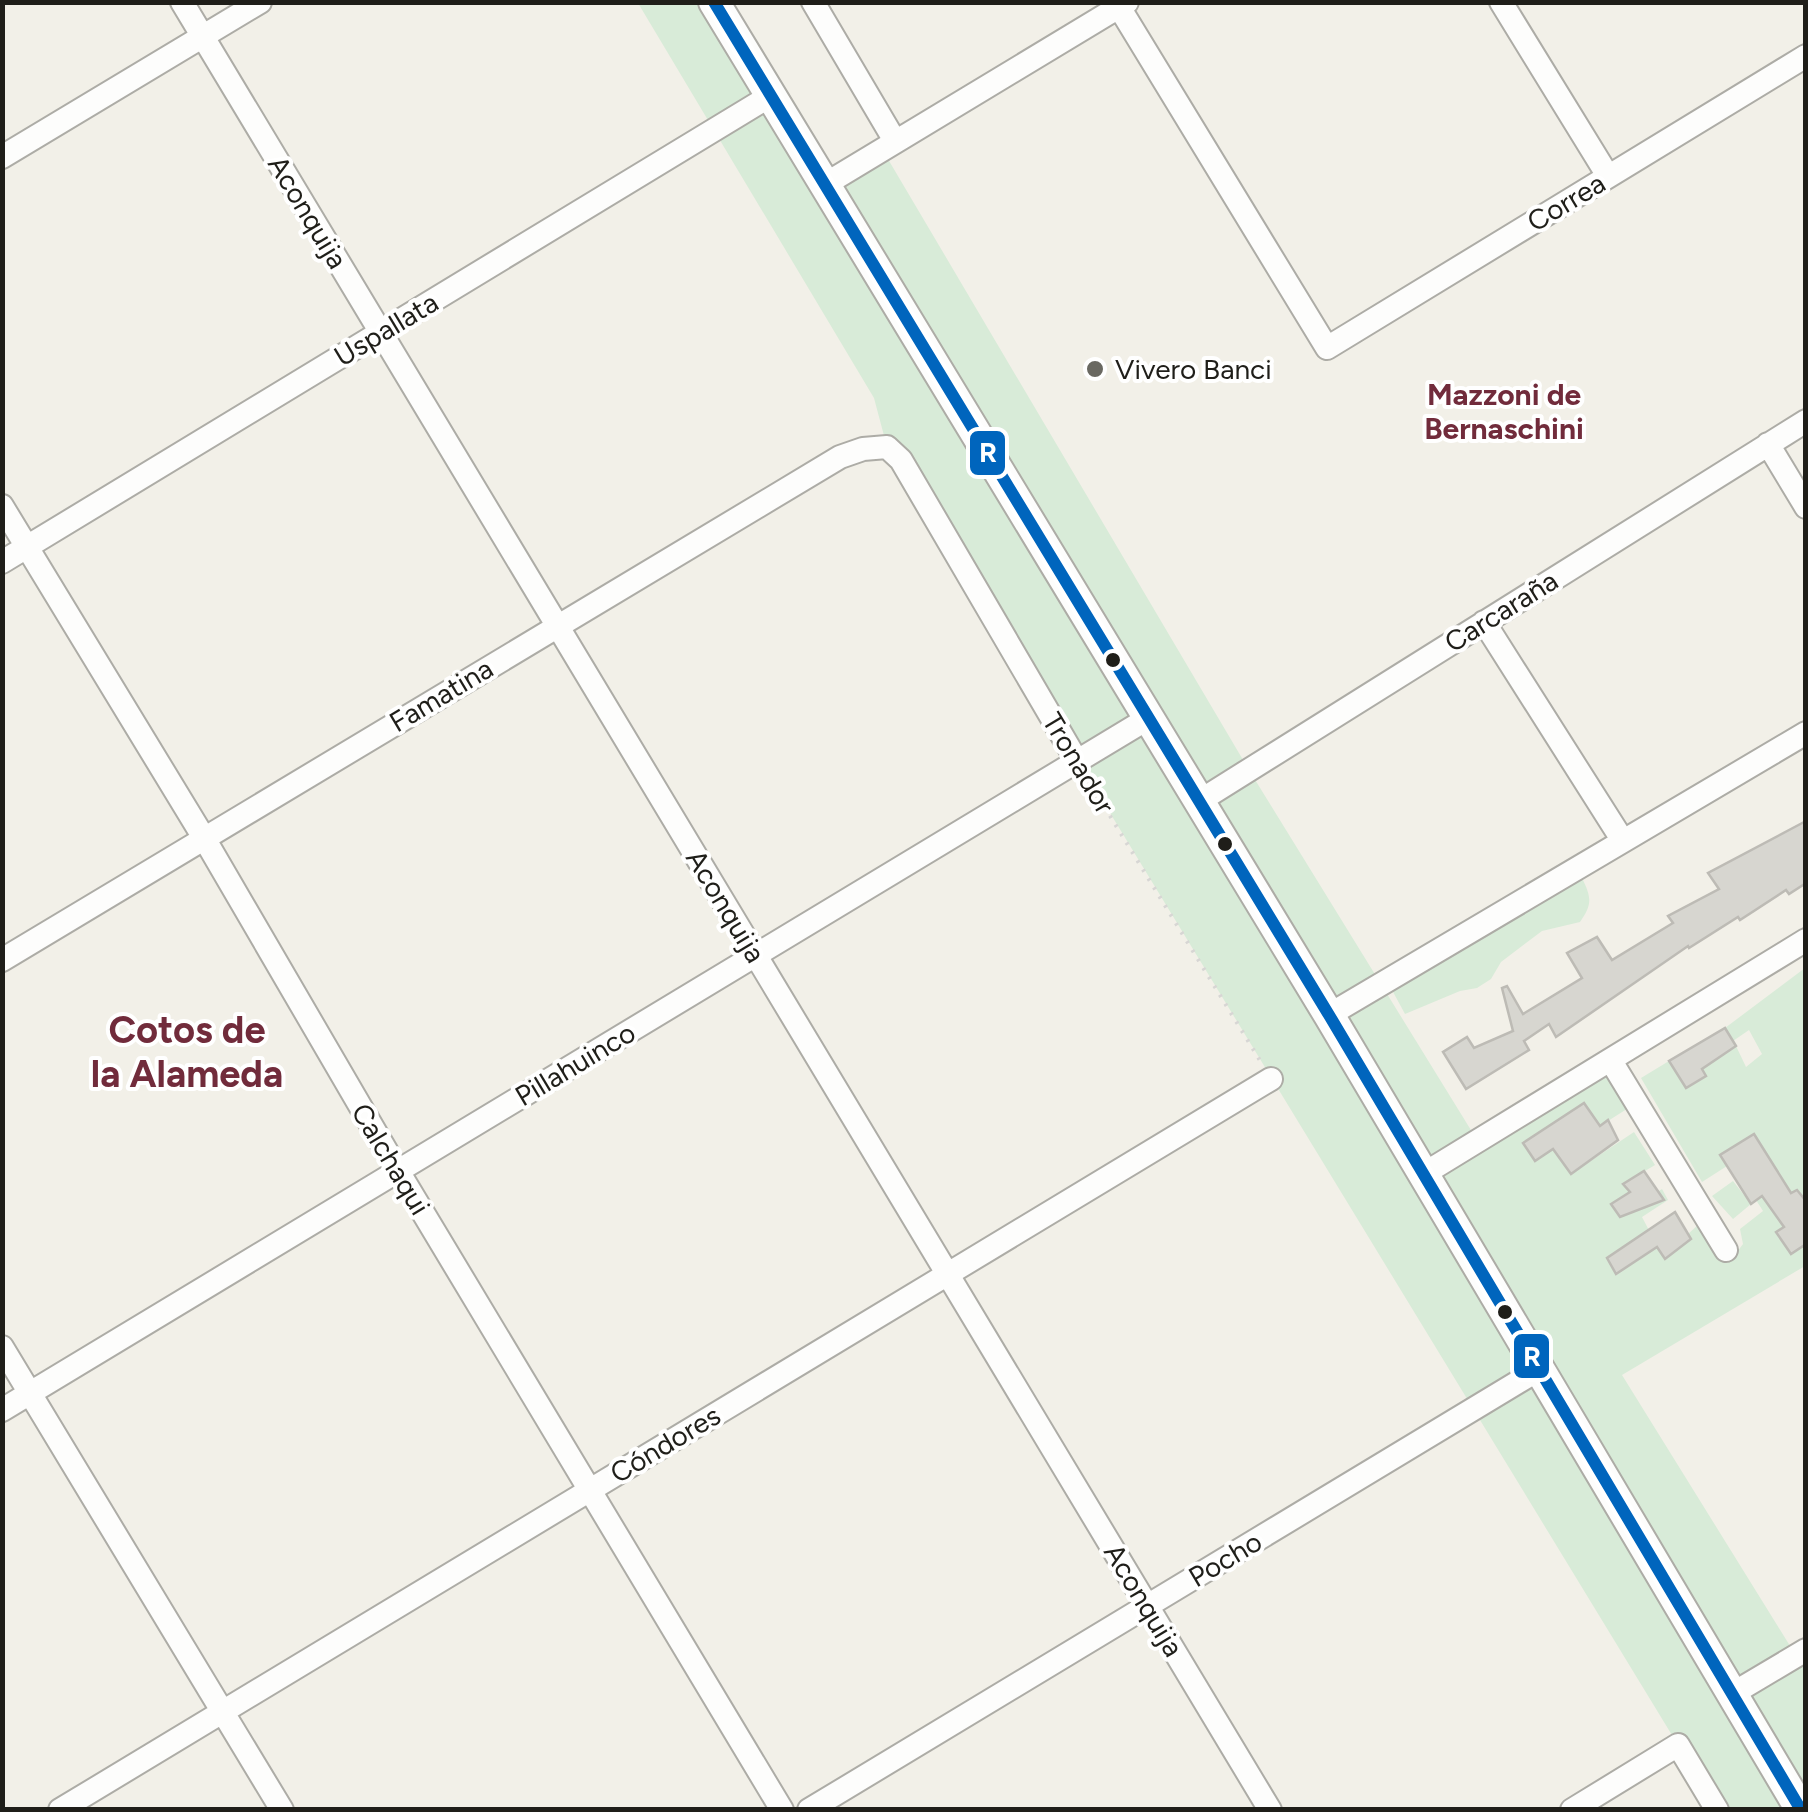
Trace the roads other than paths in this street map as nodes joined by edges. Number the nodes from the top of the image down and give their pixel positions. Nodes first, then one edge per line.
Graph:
1 (182, 2) edge
2 (260, 2) edge
3 (714, 2) edge
4 (814, 2) edge
5 (1501, 2) edge
6 (1121, 4) edge
7 (203, 36) junction
8 (1806, 56) edge
9 (770, 96) junction
10 (895, 142) junction
11 (2, 157) edge
12 (1608, 176) junction
13 (824, 184) junction
14 (380, 333) junction
15 (1806, 421) edge
16 (1768, 444) junction
17 (887, 447) joint
18 (2, 506) edge
19 (1806, 507) edge
20 (28, 547) junction
21 (2, 562) edge
22 (1484, 622) junction
23 (559, 624) junction
24 (1147, 718) junction
25 (1806, 733) edge
26 (1077, 761) junction
27 (1198, 802) junction
28 (204, 838) junction
29 (1624, 841) junction
30 (1806, 940) edge
31 (755, 956) junction
32 (2, 960) edge
33 (1329, 1015) junction
34 (1611, 1061) junction
35 (1271, 1079) road end
36 (398, 1172) junction
37 (1422, 1175) junction
38 (1726, 1250) dead end
39 (947, 1274) junction
40 (2, 1346) edge
41 (1538, 1370) junction
42 (30, 1392) junction
43 (2, 1410) edge
44 (590, 1490) junction
45 (1147, 1606) junction
46 (1806, 1650) edge
47 (1732, 1694) junction
48 (222, 1711) junction
49 (60, 1810) edge
50 (282, 1810) edge
51 (782, 1810) edge
52 (809, 1810) edge
53 (1270, 1810) edge
54 (1572, 1810) edge
55 (1717, 1810) edge
56 (1801, 1810) edge

1 - 7 street, Aconquija
2 - 7 street
3 - 9 main road
4 - 10 street
5 - 12 street
6 - 10 street
6 - 12 street, Correa
7 - 11 street
7 - 14 street, Aconquija
8 - 12 street, Correa
9 - 13 main road
9 - 14 street, Uspallata
10 - 13 street
13 - 24 main road
14 - 20 street, Uspallata
14 - 23 street, Aconquija
15 - 16 street, Carcaraña
16 - 19 street
16 - 22 street, Carcaraña
17 - 23 street, Famatina
17 - 26 street, Tronador
18 - 20 street, Calchaqui
20 - 21 street, Uspallata
20 - 28 street, Calchaqui
22 - 27 street, Carcaraña
22 - 29 street
23 - 28 street, Famatina
23 - 31 street, Aconquija
24 - 26 street, Pillahuinco
24 - 27 main road
25 - 29 street
26 - 31 street, Pillahuinco
27 - 33 main road
28 - 32 street, Famatina
28 - 36 street, Calchaqui
29 - 33 street
30 - 34 street
31 - 36 street, Pillahuinco
31 - 39 street, Aconquija
33 - 37 main road
34 - 37 street
34 - 38 street
35 - 39 street, Cóndores
36 - 42 street, Pillahuinco
36 - 44 street, Calchaqui
37 - 41 main road
39 - 44 street, Cóndores
39 - 45 street, Aconquija
40 - 42 street
41 - 45 street, Pocho
41 - 47 main road
42 - 43 street, Pillahuinco
42 - 48 street
44 - 48 street, Cóndores
44 - 51 street, Calchaqui
45 - 52 street, Pocho
45 - 53 street, Aconquija
46 - 47 street
47 - 56 main road
48 - 49 street, Cóndores
48 - 50 street
54 - 55 street

